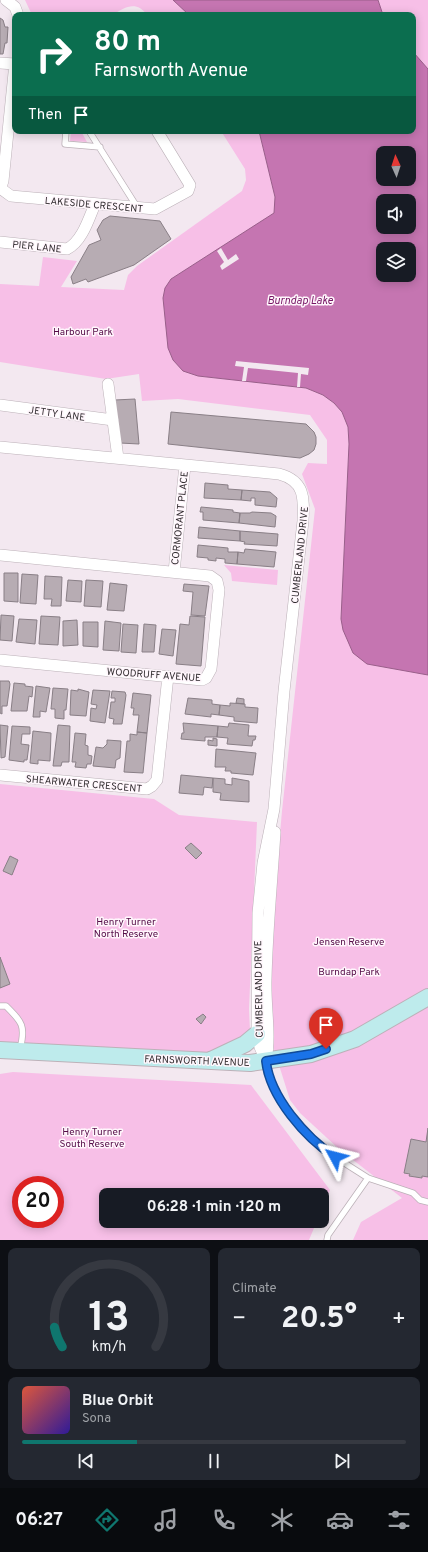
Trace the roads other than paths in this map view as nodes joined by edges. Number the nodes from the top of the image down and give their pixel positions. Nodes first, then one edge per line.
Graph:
1 (6, 0) edge
2 (17, 12) edge
3 (0, 63) edge
4 (12, 64) edge
5 (12, 93) edge
6 (66, 134) edge
7 (91, 134) edge
8 (159, 134) edge
9 (100, 148) junction
10 (0, 188) edge
11 (95, 204) junction
12 (137, 207) junction
13 (0, 242) edge
14 (108, 384) dead end
15 (0, 405) edge
16 (113, 420) junction
17 (0, 447) edge
18 (118, 458) junction
19 (185, 465) junction
20 (0, 555) edge
21 (174, 572) junction
22 (0, 660) edge
23 (168, 676) junction
24 (0, 775) edge
25 (274, 808) junction
26 (428, 997) edge
27 (0, 1006) edge
28 (257, 1034) junction
29 (0, 1050) edge
30 (19, 1051) junction
31 (266, 1061) junction
32 (206, 1062) junction
33 (368, 1178) junction
34 (428, 1202) edge
35 (327, 1240) edge

1 - 2 street
3 - 4 street
5 - 10 street
6 - 9 lane
7 - 9 lane
8 - 12 street, LAKESIDE CRESCENT
9 - 12 lane
10 - 11 street, LAKESIDE CRESCENT
11 - 12 street, LAKESIDE CRESCENT
11 - 13 street, PIER LANE
14 - 16 street
15 - 16 street, JETTY LANE
16 - 18 street
17 - 18 street, CUMBERLAND DRIVE
18 - 19 street, CUMBERLAND DRIVE
19 - 21 street, CORMORANT PLACE
19 - 25 street, CUMBERLAND DRIVE
20 - 21 street, WOODRUFF AVENUE
21 - 23 street, WOODRUFF AVENUE
22 - 23 street, WOODRUFF AVENUE
23 - 24 street, SHEARWATER CRESCENT
25 - 28 street, CUMBERLAND DRIVE
25 - 31 street, CUMBERLAND DRIVE
26 - 31 main road, FARNSWORTH AVENUE
27 - 30 lane
28 - 31 street, CUMBERLAND DRIVE
28 - 32 main road
29 - 30 main road, FARNSWORTH AVENUE
30 - 32 main road, FARNSWORTH AVENUE
31 - 32 main road, FARNSWORTH AVENUE
31 - 33 lane
33 - 34 lane
33 - 35 lane

